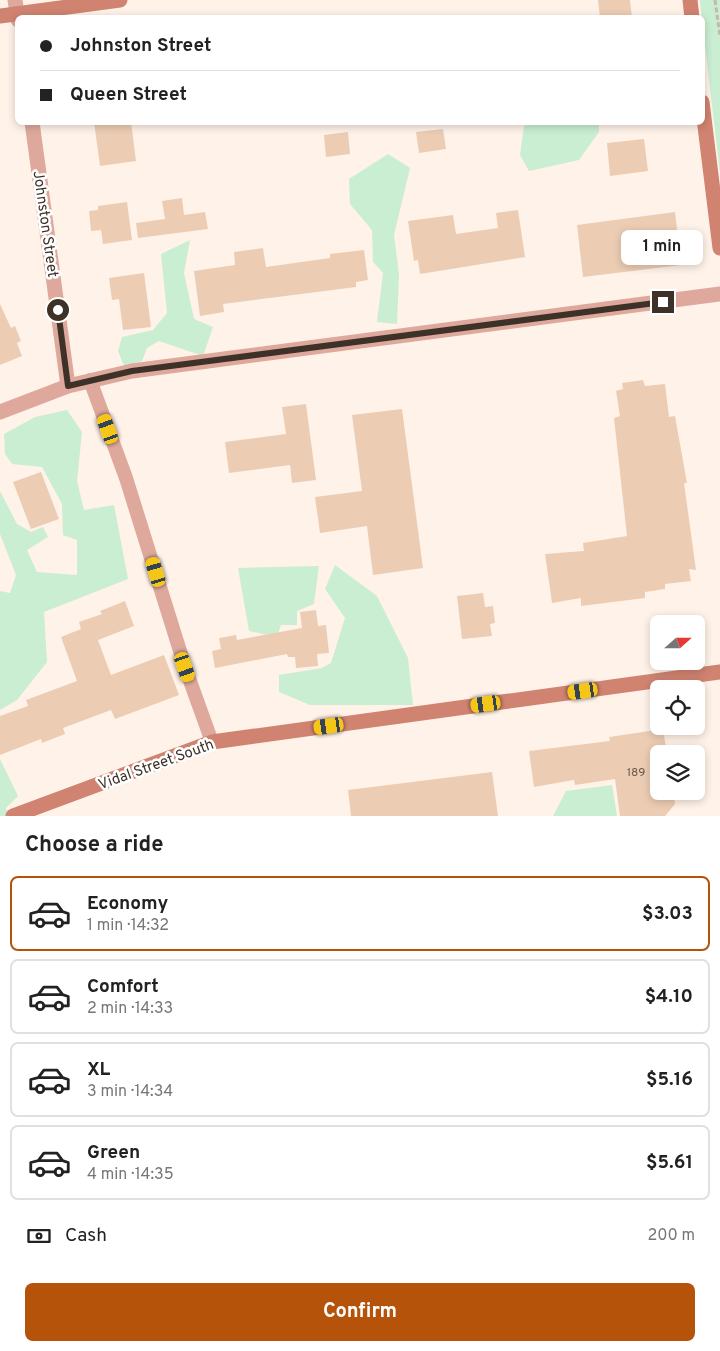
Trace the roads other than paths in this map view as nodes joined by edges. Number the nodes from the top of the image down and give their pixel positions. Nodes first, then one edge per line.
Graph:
1 (120, 0) edge
2 (690, 0) edge
3 (16, 11) edge
4 (692, 15) edge
5 (0, 16) edge
6 (32, 125) edge
7 (705, 125) edge
8 (720, 248) edge
9 (720, 294) edge
10 (90, 380) junction
11 (68, 386) junction
12 (0, 412) edge
13 (720, 672) edge
14 (212, 742) junction
15 (13, 816) edge

1 - 3 main road
2 - 4 main road
3 - 5 main road
6 - 11 street, Johnston Street
7 - 8 main road
9 - 10 street
10 - 11 street
10 - 14 lane
11 - 12 street
13 - 14 main road, Vidal Street South
14 - 15 main road, Vidal Street South

